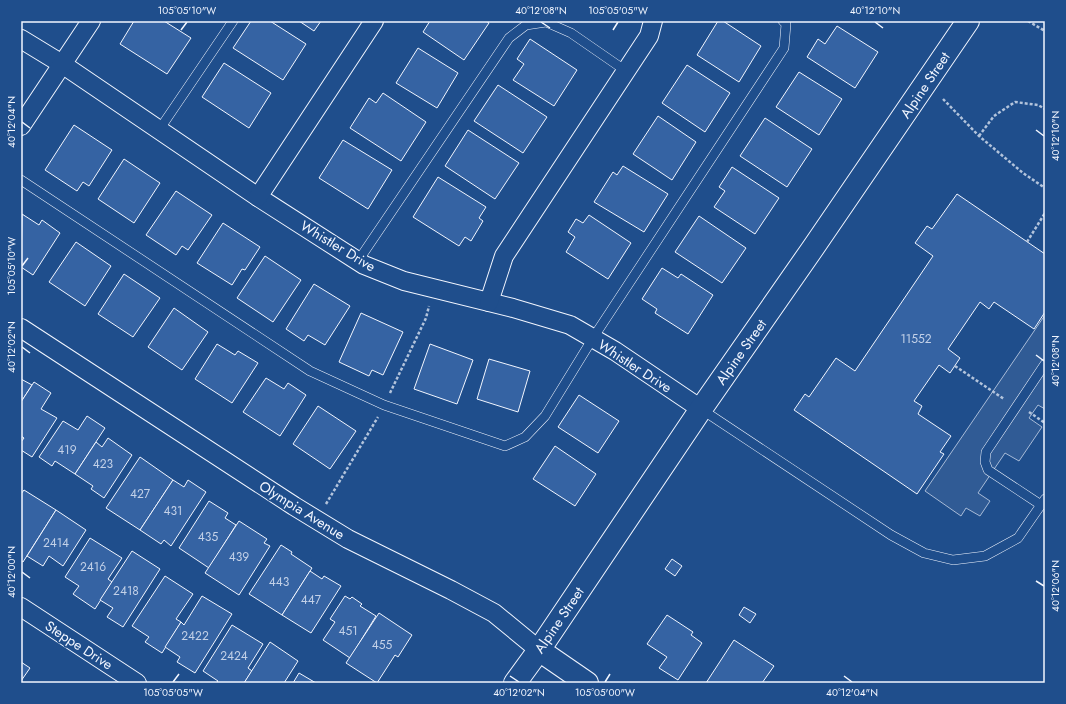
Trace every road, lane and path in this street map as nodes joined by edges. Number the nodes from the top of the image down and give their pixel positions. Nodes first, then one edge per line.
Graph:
1 (91, 21) edge
2 (233, 21) edge
3 (374, 21) edge
4 (653, 21) edge
5 (784, 21) edge
6 (968, 21) edge
7 (1028, 21) edge
8 (1045, 31) edge
9 (21, 39) edge
10 (62, 64) junction
11 (626, 71) junction
12 (943, 99) dead end
13 (1045, 108) edge
14 (21, 126) edge
15 (159, 130) junction
16 (979, 136) junction
17 (21, 180) edge
18 (1045, 188) edge
19 (258, 197) junction
20 (1045, 213) edge
21 (1027, 242) dead end
22 (358, 261) junction
23 (489, 302) junction
24 (21, 328) edge
25 (594, 338) junction
26 (1045, 364) edge
27 (955, 366) dead end
28 (993, 392) dead end
29 (701, 409) junction
30 (1043, 502) edge
31 (21, 607) edge
32 (538, 650) junction
33 (137, 683) edge
34 (515, 683) edge
35 (587, 683) edge

1 - 10 street
2 - 15 lane
3 - 19 street
4 - 11 street
5 - 25 lane
6 - 29 street, Alpine Street
7 - 8 path
9 - 10 street, Whistler Drive
10 - 14 street
10 - 15 street, Whistler Drive
11 - 22 lane
11 - 23 street
12 - 16 path
13 - 16 path
15 - 19 street, Whistler Drive
16 - 18 path
17 - 25 lane
19 - 22 street, Whistler Drive
20 - 21 path
22 - 23 street, Whistler Drive
23 - 25 street, Whistler Drive
24 - 32 street, Olympia Avenue
25 - 29 street, Whistler Drive
26 - 30 lane
27 - 28 path
29 - 30 lane
29 - 32 street, Alpine Street
31 - 33 street, Steppe Drive
32 - 34 street, Alpine Street
32 - 35 street, Olympia Avenue

